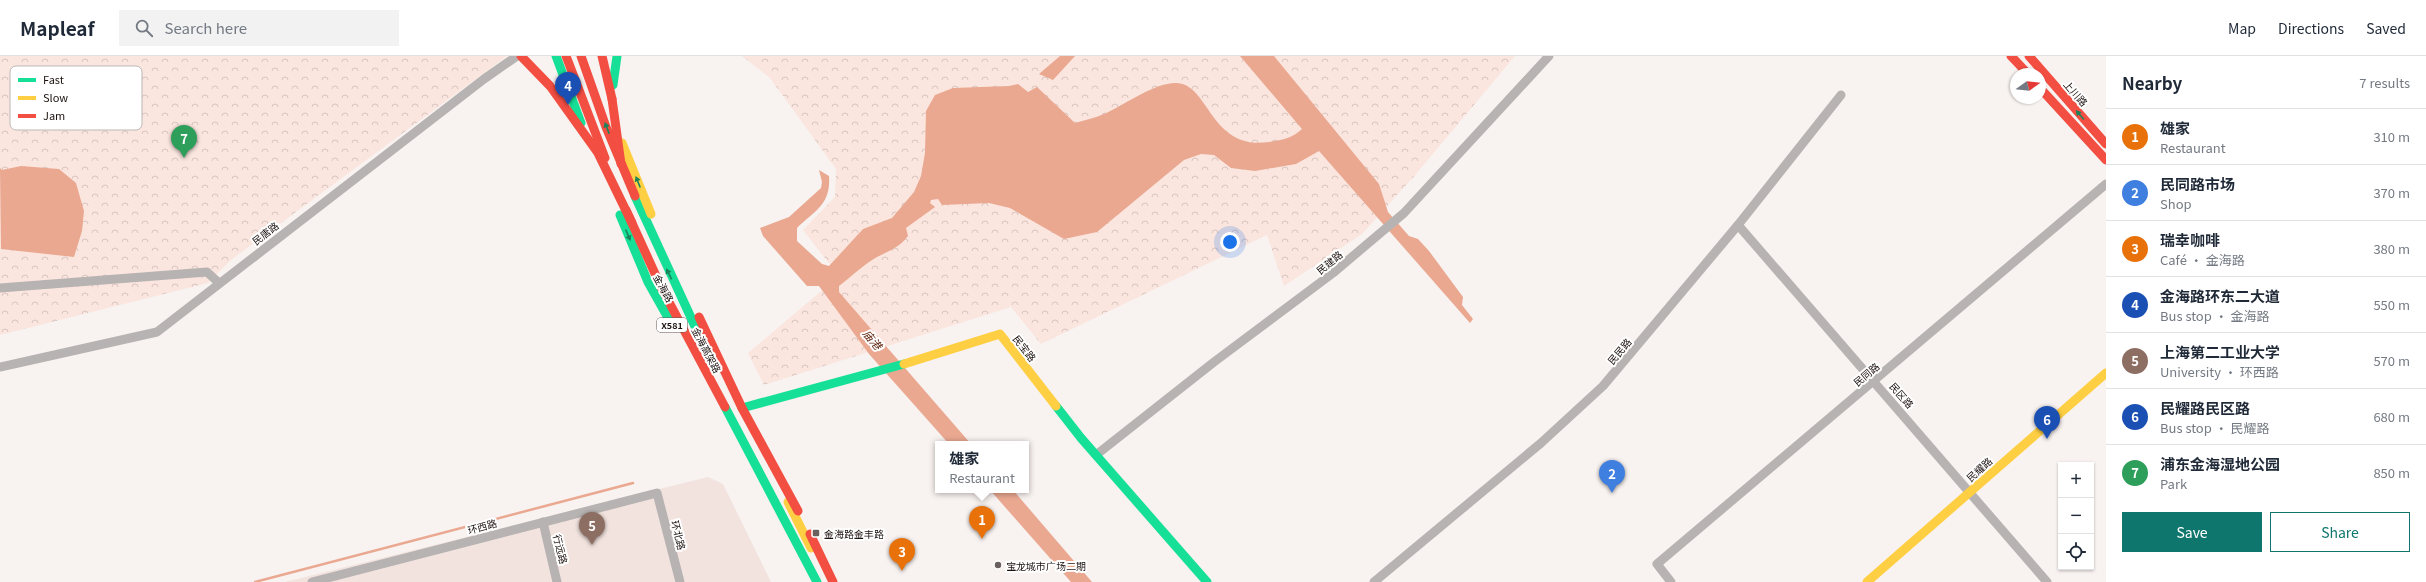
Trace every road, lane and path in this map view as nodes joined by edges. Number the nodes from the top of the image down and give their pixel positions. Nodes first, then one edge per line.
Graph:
1 (517, 56) edge
2 (521, 56) edge
3 (556, 56) edge
4 (566, 56) edge
5 (581, 56) edge
6 (588, 56) edge
7 (602, 56) edge
8 (617, 56) edge
9 (1549, 56) edge
10 (2011, 56) edge
11 (2029, 56) edge
12 (2022, 68) edge
13 (1841, 95) dead end
14 (2046, 95) edge
15 (612, 99) junction
16 (2106, 144) edge
17 (2106, 160) edge
18 (621, 164) junction
19 (2106, 184) edge
20 (632, 223) junction
21 (1738, 225) junction
22 (218, 283) junction
23 (0, 288) edge
24 (0, 368) edge
25 (2106, 373) edge
26 (1875, 381) junction
27 (742, 408) junction
28 (1096, 455) junction
29 (1970, 492) junction
30 (658, 493) joint
31 (542, 522) junction
32 (312, 582) edge
33 (557, 582) edge
34 (680, 582) edge
35 (812, 582) edge
36 (817, 582) edge
37 (828, 582) edge
38 (833, 582) edge
39 (1207, 582) edge
40 (1374, 582) edge
41 (1671, 582) edge
42 (1867, 582) edge
43 (2047, 582) edge

1 - 22 street, 民唐路
2 - 20 main road, bridge
3 -> 35 main road, 金海路 / X581
4 - 20 main road, 金海高架路, bridge
18 -> 5 main road, 金海高架路, bridge
27 -> 6 main road, 金海路 / X581
7 - 15 main road
8 - 15 main road
9 - 28 street, 民建路
10 - 12 main road
16 -> 11 main road, 上川路
13 - 21 street, 民民路
14 - 17 main road
15 - 18 main road, bridge
37 -> 18 main road, 金海高架路
19 - 26 street, 民同路
20 - 36 main road, 金海高架路
21 - 26 street, 民区路
21 - 40 street, 民民路
22 - 23 street
22 - 24 street, 民唐路
25 - 29 main road, 民耀路
26 - 29 street, 民区路
26 - 41 street, 民同路
27 - 28 main road, 民宝路
27 - 38 main road, 金海路 / X581
28 - 39 main road, 民宝路
29 - 42 main road, 民耀路
29 - 43 street, 民区路
30 - 31 street, 环西路
30 - 34 street, 环北路
31 - 32 street, 环西路
31 - 33 street, 行远路

